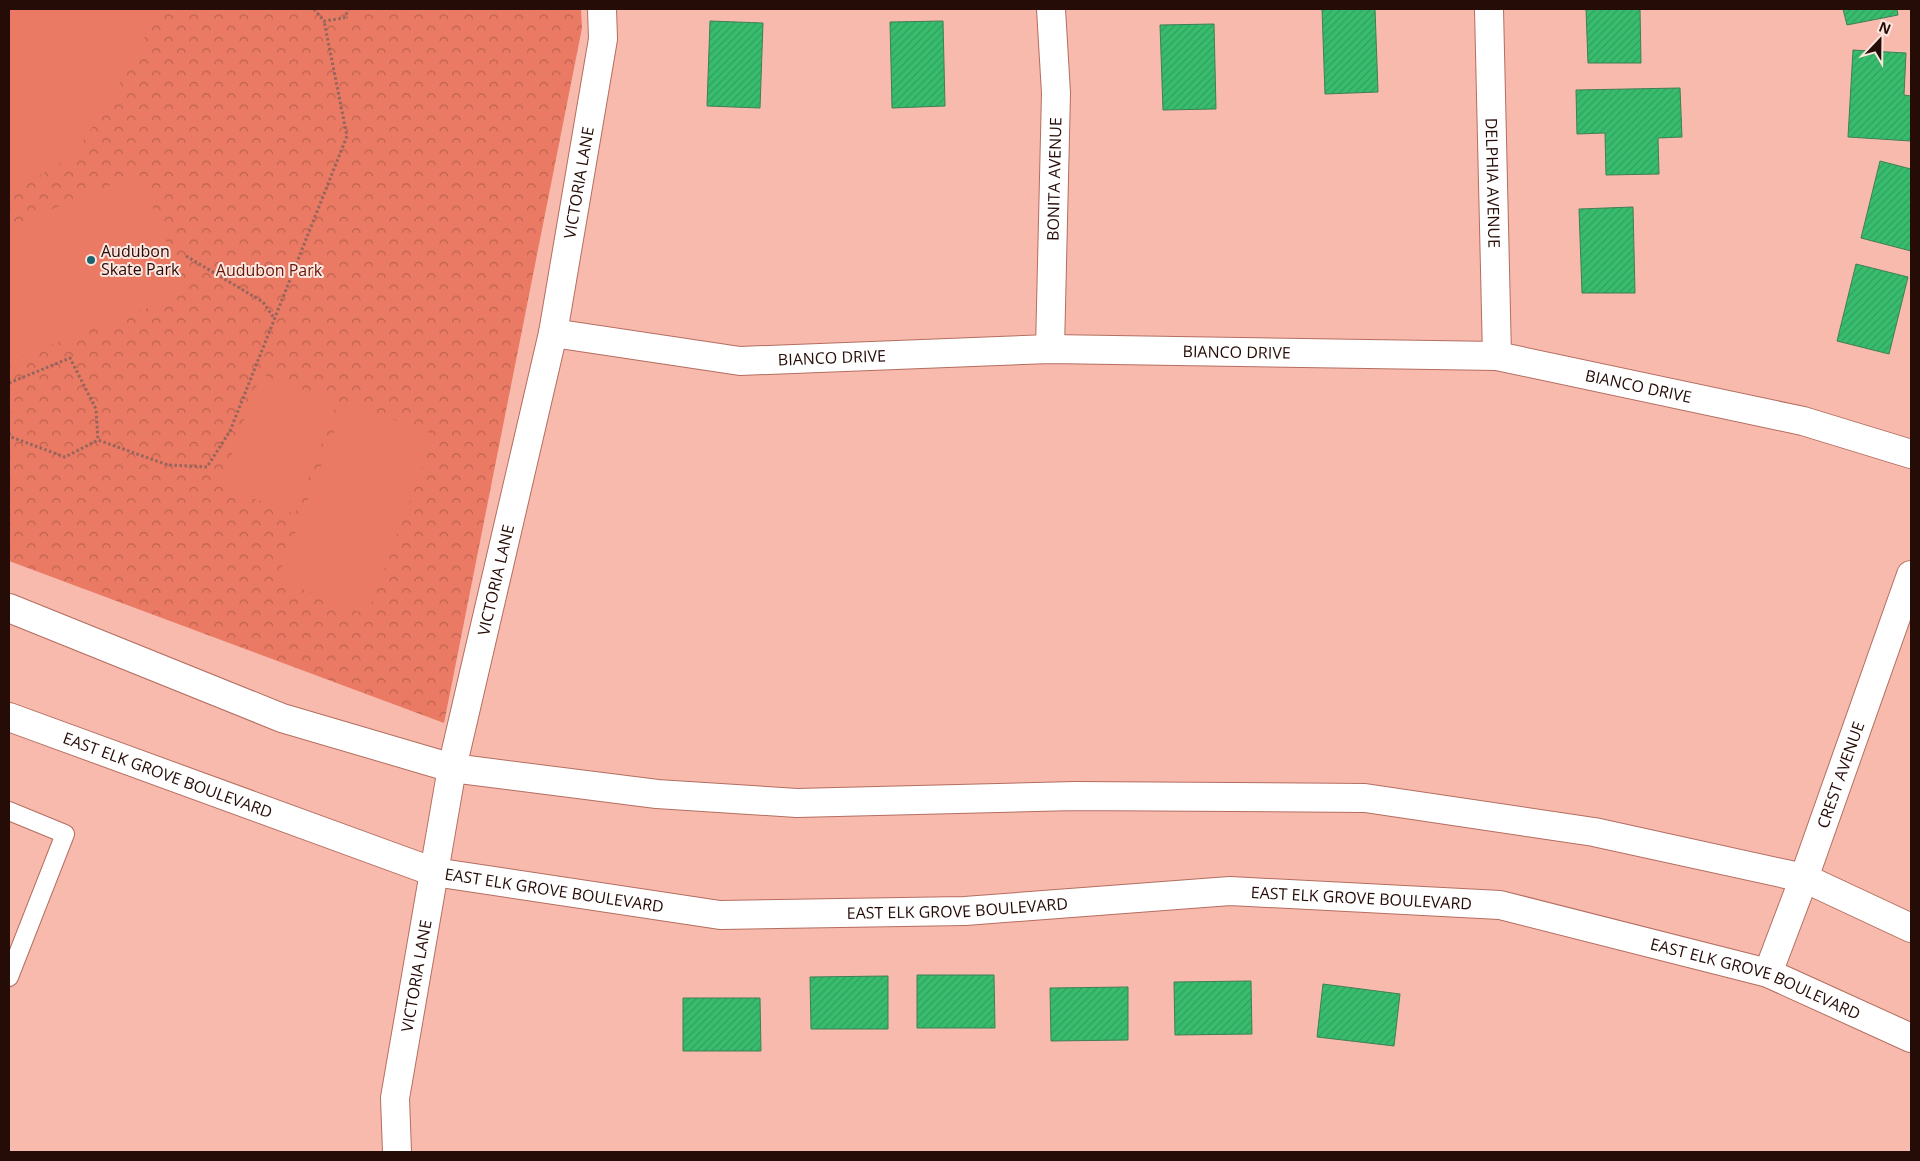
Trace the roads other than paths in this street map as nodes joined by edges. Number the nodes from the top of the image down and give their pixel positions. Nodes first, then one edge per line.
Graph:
1 (602, 9) edge
2 (1051, 9) edge
3 (1489, 9) edge
4 (553, 333) junction
5 (1050, 349) junction
6 (1497, 356) junction
7 (1911, 454) edge
8 (1911, 576) edge
9 (9, 608) edge
10 (9, 717) edge
11 (452, 768) junction
12 (9, 811) edge
13 (434, 872) junction
14 (1804, 878) junction
15 (1911, 928) edge
16 (1768, 973) junction
17 (9, 977) edge
18 (1911, 1038) edge
19 (396, 1152) edge

1 - 4 street, VICTORIA LANE
2 - 5 street, BONITA AVENUE
3 - 6 street, DELPHIA AVENUE
4 - 5 street, BIANCO DRIVE
4 - 11 street, VICTORIA LANE
5 - 6 street, BIANCO DRIVE
6 - 7 street, BIANCO DRIVE
8 - 14 street, CREST AVENUE
9 - 11 street
10 - 13 street, EAST ELK GROVE BOULEVARD
11 - 13 street, VICTORIA LANE
11 - 14 street
12 - 17 lane
13 - 16 street, EAST ELK GROVE BOULEVARD
13 - 19 street, VICTORIA LANE
14 - 15 street
14 - 16 street, CREST AVENUE
16 - 18 street, EAST ELK GROVE BOULEVARD

